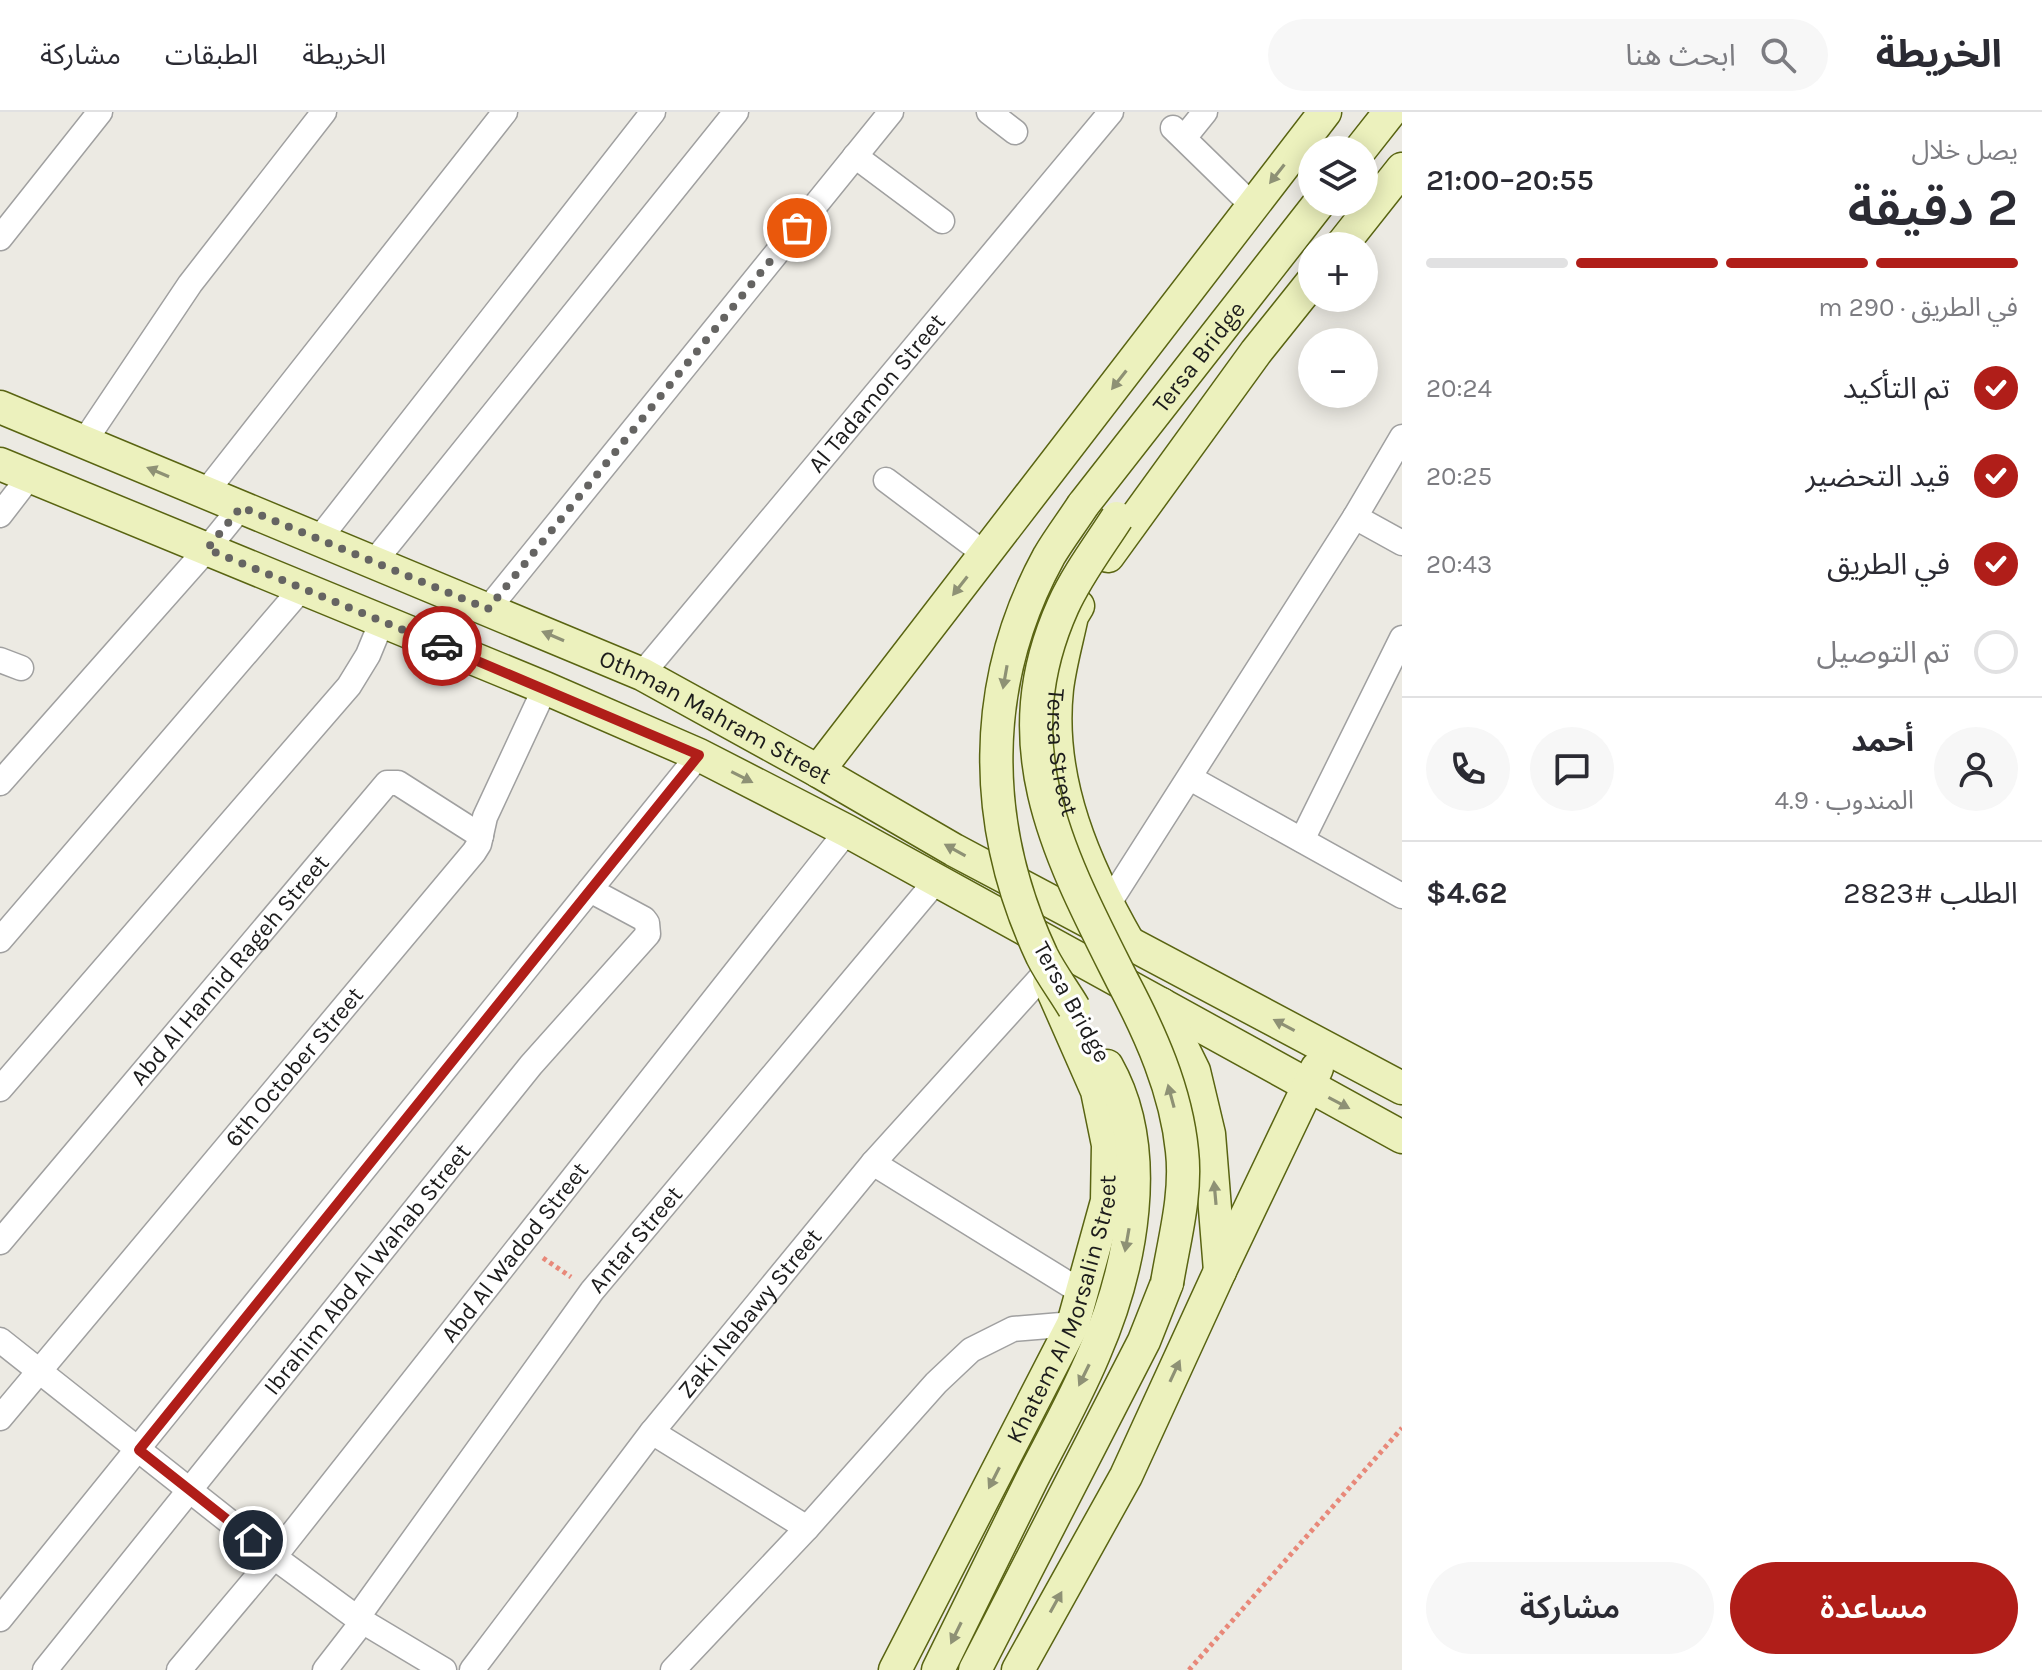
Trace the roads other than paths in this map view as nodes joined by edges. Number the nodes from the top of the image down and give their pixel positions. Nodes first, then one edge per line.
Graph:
1 (100, 112) edge
2 (324, 112) edge
3 (505, 112) edge
4 (653, 112) edge
5 (736, 112) edge
6 (891, 112) edge
7 (989, 112) edge
8 (1111, 112) edge
9 (1205, 112) edge
10 (1325, 112) edge
11 (1390, 112) edge
12 (1015, 132) dead end
13 (1371, 136) edge
14 (1402, 145) edge
15 (855, 156) junction
16 (1402, 169) edge
17 (1378, 176) edge
18 (1253, 206) junction
19 (1309, 216) edge
20 (1347, 216) edge
21 (942, 221) dead end
22 (1335, 232) edge
23 (1352, 232) edge
24 (0, 238) edge
25 (1298, 280) edge
26 (1298, 300) edge
27 (0, 407) edge
28 (1402, 437) edge
29 (84, 442) junction
30 (9, 469) edge
31 (886, 480) dead end
32 (206, 492) junction
33 (241, 507) junction
34 (0, 515) edge
35 (1355, 517) junction
36 (319, 539) junction
37 (1402, 543) edge
38 (207, 549) junction
39 (985, 554) junction
40 (374, 562) junction
41 (302, 588) junction
42 (488, 609) junction
43 (382, 621) junction
44 (1402, 638) edge
45 (642, 674) junction
46 (545, 688) junction
47 (699, 755) junction
48 (818, 771) junction
49 (1190, 778) junction
50 (0, 783) edge
51 (847, 831) junction
52 (481, 836) junction
53 (1302, 840) junction
54 (936, 881) junction
55 (590, 890) junction
56 (1402, 896) edge
57 (1107, 906) junction
58 (1031, 934) junction
59 (0, 940) edge
60 (1128, 943) junction
61 (1045, 973) junction
62 (1162, 1005) junction
63 (1329, 1049) junction
64 (1307, 1086) junction
65 (1402, 1088) edge
66 (0, 1089) edge
67 (1402, 1137) edge
68 (873, 1163) junction
69 (0, 1242) edge
70 (1220, 1271) junction
71 (1083, 1293) junction
72 (1073, 1324) junction
73 (0, 1340) edge
74 (39, 1371) junction
75 (0, 1418) edge
76 (652, 1432) junction
77 (139, 1450) junction
78 (190, 1490) junction
79 (807, 1528) junction
80 (274, 1557) junction
81 (0, 1619) edge
82 (360, 1619) junction
83 (45, 1670) edge
84 (179, 1670) edge
85 (325, 1670) edge
86 (444, 1670) edge
87 (472, 1670) edge
88 (673, 1670) edge
89 (895, 1670) edge
90 (938, 1670) edge
91 (975, 1670) edge
92 (1018, 1670) edge

1 - 24 street
2 - 29 street
3 - 32 street
4 - 36 street
5 - 40 street
6 - 15 street
7 - 12 street
8 - 45 street, Al Tadamon Street
9 - 18 street
10 -> 18 main road
11 - 13 main road
14 - 17 main road
15 - 21 street
15 - 42 street
16 - 23 main road
18 -> 39 main road
19 -> 90 main road, Tersa Bridge, bridge
20 - 22 main road
91 -> 25 main road, Tersa Bridge, bridge
26 - 57 main road, Tersa Street
27 - 29 main road, Othman Mahram Street
28 - 35 street
32 -> 29 main road, Othman Mahram Street
30 - 34 street
30 - 38 main road, Othman Mahram Street
31 - 39 street
32 - 33 main road, Othman Mahram Street
33 - 36 main road, Othman Mahram Street
33 - 38 street
35 - 37 street
35 - 49 street
36 - 40 main road, Othman Mahram Street
38 - 41 main road, Othman Mahram Street
38 - 50 street
39 -> 48 main road
40 - 42 main road, Othman Mahram Street
41 - 43 main road, Othman Mahram Street
41 - 59 street
45 -> 42 main road, Othman Mahram Street
43 - 46 main road, Othman Mahram Street
43 - 66 street
44 - 53 street
45 - 48 main road, Othman Mahram Street
46 - 47 main road, Othman Mahram Street
46 - 52 street, 6th October Street
47 -> 51 main road, Othman Mahram Street
47 - 55 street
60 -> 48 main road, Othman Mahram Street
49 - 53 street
49 - 57 street
51 - 54 main road, Othman Mahram Street
51 - 80 street, Abd Al Wadod Street
52 - 69 street, Abd Al Hamid Rageh Street
52 - 74 street, 6th October Street
53 - 56 street
54 - 58 main road, Othman Mahram Street
54 - 82 street, Antar Street
55 - 77 street
55 - 78 street, Ibrahim Abd Al Wahab Street
57 - 60 main road, Tersa Street
58 - 61 main road, Khatem Al Morsalin Street
58 - 62 main road, Othman Mahram Street
60 - 62 main road, Tersa Street
63 -> 60 main road, Othman Mahram Street
61 - 68 street, Zaki Nabawy Street
61 - 71 main road, Khatem Al Morsalin Street
62 - 64 main road, Othman Mahram Street
70 -> 62 main road, Tersa Street
63 - 64 main road
63 - 65 main road, Othman Mahram Street
64 -> 67 main road, Othman Mahram Street
64 - 70 main road
68 - 71 street
68 - 76 street, Zaki Nabawy Street
92 -> 70 main road
71 - 72 main road, Khatem Al Morsalin Street
72 - 79 street
72 -> 89 main road, Khatem Al Morsalin Street
73 - 74 street
74 - 75 street, 6th October Street
74 - 77 street
76 - 79 street
76 - 87 street, Zaki Nabawy Street
77 - 78 street
77 - 81 street
78 - 80 street
78 - 83 street, Ibrahim Abd Al Wahab Street
79 - 88 street
80 - 82 street
80 - 84 street, Abd Al Wadod Street
82 - 85 street, Antar Street
82 - 86 street

